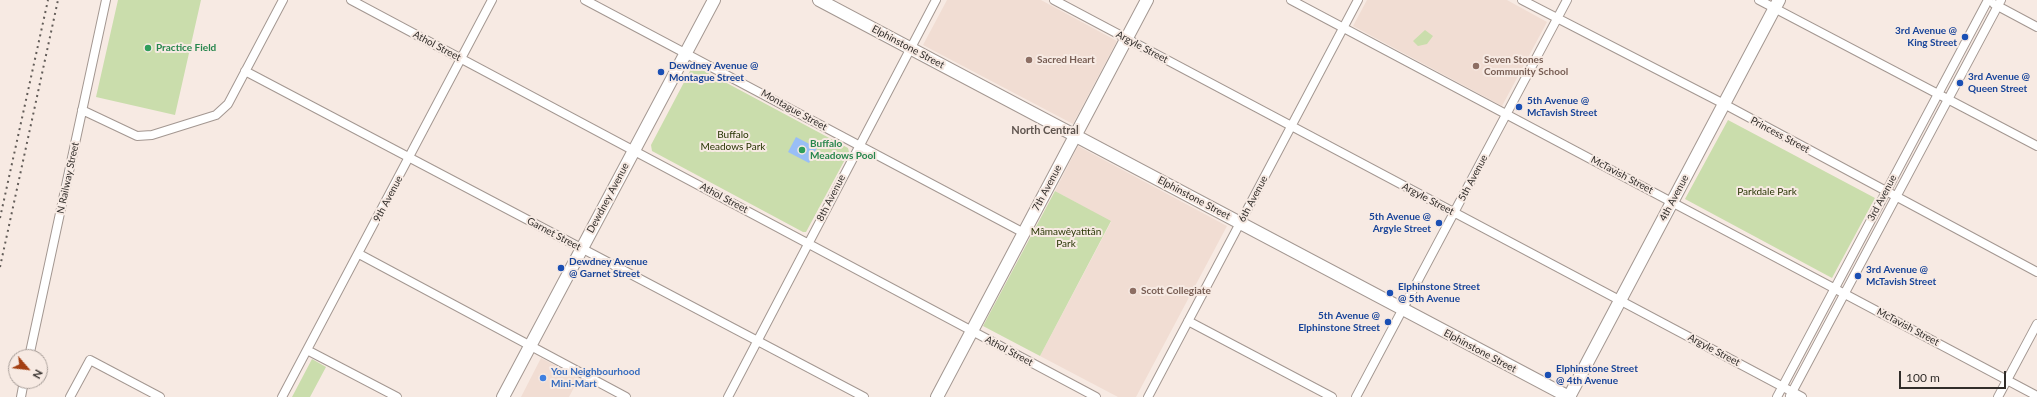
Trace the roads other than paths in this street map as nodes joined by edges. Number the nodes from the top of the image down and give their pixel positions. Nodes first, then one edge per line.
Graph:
1 (106, 0) edge
2 (283, 0) edge
3 (351, 0) edge
4 (492, 0) edge
5 (585, 0) edge
6 (714, 0) edge
7 (819, 0) edge
8 (936, 0) edge
9 (1054, 0) edge
10 (1147, 0) edge
11 (1291, 0) edge
12 (1358, 0) edge
13 (1522, 0) edge
14 (1567, 0) edge
15 (1759, 0) edge
16 (1987, 0) edge
17 (1999, 3) edge
18 (1777, 4) edge
19 (1557, 19) junction
20 (2037, 27) edge
21 (1343, 28) junction
22 (1126, 38) junction
23 (911, 48) junction
24 (685, 52) junction
25 (461, 59) junction
26 (245, 71) junction
27 (1938, 94) junction
28 (1948, 100) junction
29 (1724, 104) junction
30 (82, 110) junction
31 (1507, 114) junction
32 (1291, 126) junction
33 (1076, 134) junction
34 (858, 146) junction
35 (2037, 146) edge
36 (633, 150) junction
37 (409, 158) junction
38 (1886, 192) junction
39 (1896, 197) junction
40 (1672, 202) junction
41 (1454, 213) junction
42 (1240, 223) junction
43 (1024, 233) junction
44 (808, 243) junction
45 (582, 248) junction
46 (359, 254) junction
47 (2037, 272) edge
48 (1835, 288) junction
49 (1845, 294) junction
50 (1620, 300) junction
51 (1402, 309) junction
52 (1188, 321) junction
53 (2037, 324) edge
54 (972, 331) junction
55 (757, 340) junction
56 (530, 346) junction
57 (31, 349) edge
58 (307, 350) junction
59 (2007, 380) junction
60 (1782, 387) junction
61 (1791, 395) edge
62 (2037, 396) edge
63 (70, 397) edge
64 (160, 397) edge
65 (282, 397) edge
66 (397, 397) edge
67 (503, 397) edge
68 (626, 397) edge
69 (728, 397) edge
70 (864, 397) edge
71 (937, 397) edge
72 (1096, 397) edge
73 (1148, 397) edge
74 (1332, 397) edge
75 (1356, 397) edge
76 (1569, 397) edge
77 (1777, 397) edge
78 (1802, 397) edge
79 (1998, 397) edge

1 - 30 street, N Railway Street
2 - 26 street
3 - 25 street, Athol Street
4 - 25 street, 9th Avenue
5 - 24 street, Montague Street
6 - 24 street, Dewdney Avenue
7 - 23 street, Elphinstone Street
8 - 23 street, 8th Avenue
9 - 22 street, Argyle Street
10 - 22 street, 7th Avenue
11 - 21 street, McTavish Street
12 - 21 street, 6th Avenue
13 - 19 street, Princess Street
14 - 19 street, 5th Avenue
15 - 18 street
16 - 17 street
16 - 27 street, 3rd Avenue
17 - 20 street
17 - 28 street, 3rd Avenue
18 - 27 street
18 - 29 street, 4th Avenue
19 - 29 street, Princess Street
19 - 31 street, 5th Avenue
21 - 31 street, McTavish Street
21 - 32 street, 6th Avenue
22 - 32 street, Argyle Street
22 - 33 street, 7th Avenue
23 - 33 street, Elphinstone Street
23 - 34 street, 8th Avenue
24 - 34 street, Montague Street
24 - 36 street, Dewdney Avenue
25 - 36 street, Athol Street
25 - 37 street, 9th Avenue
26 - 30 street
26 - 37 street, Garnet Street
27 - 28 street
27 - 38 street, 3rd Avenue
28 - 35 street
28 - 39 street, 3rd Avenue
29 - 38 street, Princess Street
29 - 40 street, 4th Avenue
30 - 57 street, N Railway Street
31 - 40 street, McTavish Street
31 - 41 street, 5th Avenue
32 - 41 street, Argyle Street
32 - 42 street, 6th Avenue
33 - 42 street, Elphinstone Street
33 - 43 street, 7th Avenue
34 - 43 street, Montague Street
34 - 44 street, 8th Avenue
36 - 44 street, Athol Street
36 - 45 street, Dewdney Avenue
37 - 45 street, Garnet Street
37 - 46 street, 9th Avenue
38 - 39 street, Princess Street
38 - 48 street, 3rd Avenue
39 - 47 street, Princess Street
39 - 49 street, 3rd Avenue
40 - 48 street, McTavish Street
40 - 50 street, 4th Avenue
41 - 50 street, Argyle Street
41 - 51 street, 5th Avenue
42 - 51 street, Elphinstone Street
42 - 52 street, 6th Avenue
43 - 54 street, 7th Avenue
44 - 54 street, Athol Street
44 - 55 street, 8th Avenue
45 - 55 street, Garnet Street
45 - 56 street, Dewdney Avenue
46 - 56 street
46 - 58 street, 9th Avenue
48 - 49 street, McTavish Street
48 - 60 street, 3rd Avenue
49 - 59 street, McTavish Street
49 - 61 street, 3rd Avenue
50 - 60 street, Argyle Street
50 - 76 street, 4th Avenue
51 - 75 street, 5th Avenue
51 - 76 street, Elphinstone Street
52 - 73 street, 6th Avenue
52 - 74 street
53 - 59 street
54 - 71 street, 7th Avenue
54 - 72 street, Athol Street
55 - 69 street, 8th Avenue
55 - 70 street, Garnet Street
56 - 67 street, Dewdney Avenue
56 - 68 street
58 - 65 street, 9th Avenue
58 - 66 street
59 - 62 street, McTavish Street
59 - 79 street
60 - 61 street, Argyle Street
60 - 77 street, 3rd Avenue
61 - 78 street, Argyle Street
63 - 64 street

